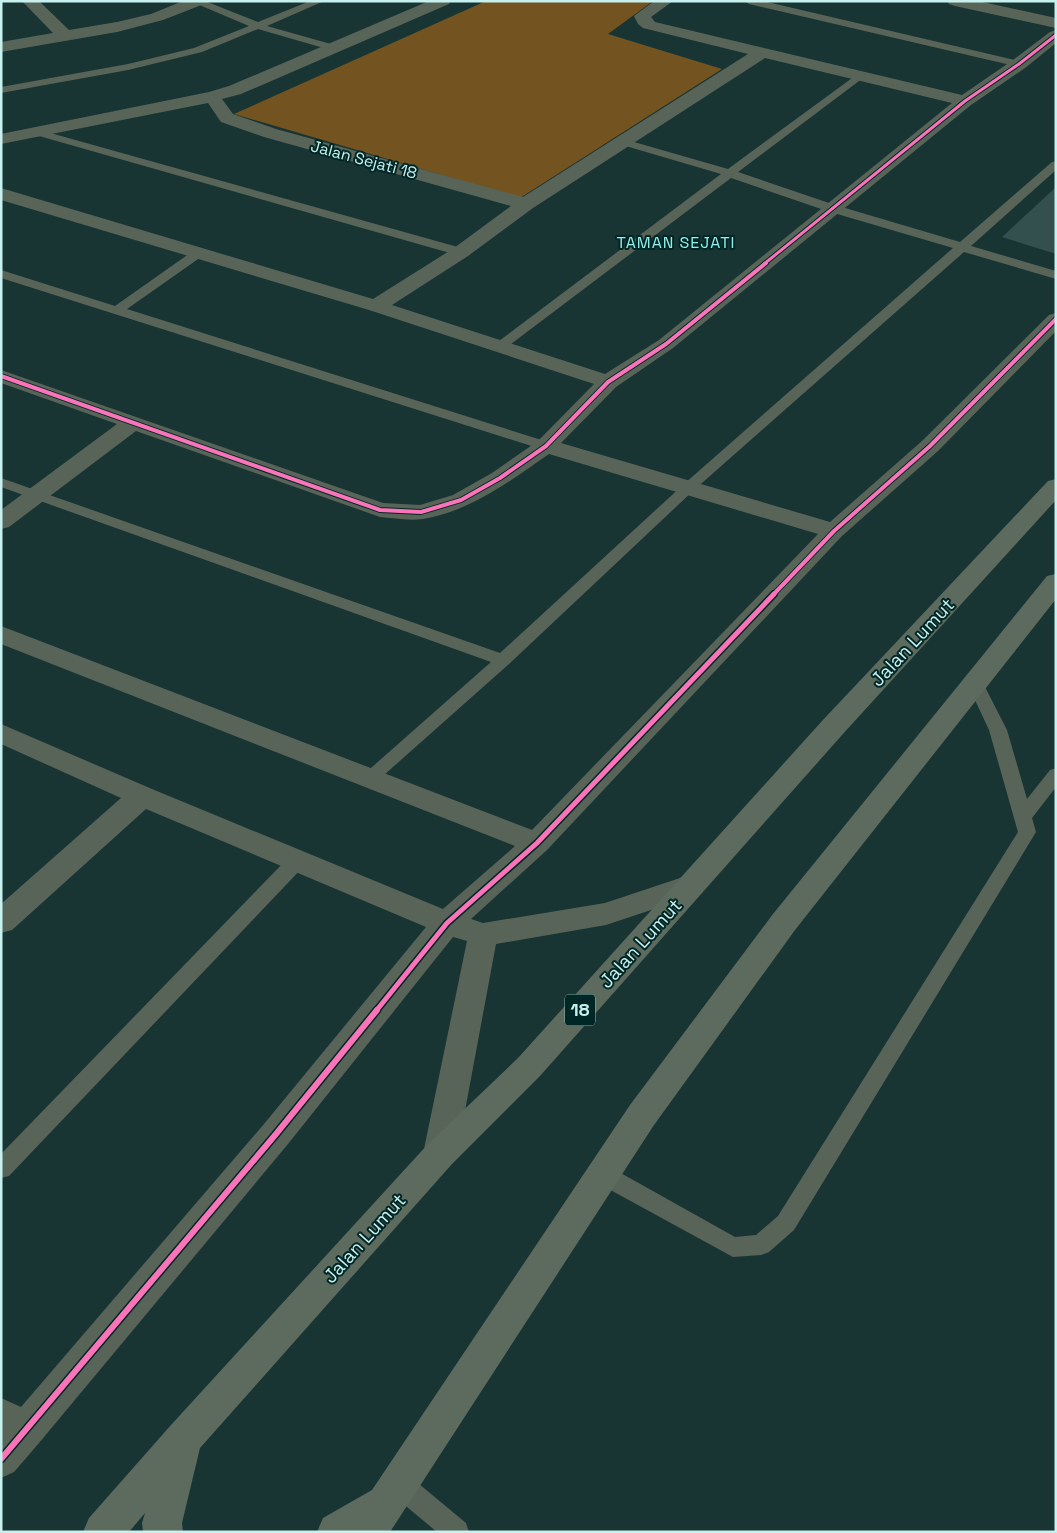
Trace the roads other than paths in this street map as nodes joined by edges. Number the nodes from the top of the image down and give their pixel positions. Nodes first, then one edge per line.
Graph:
1 (30, 1) edge
2 (319, 1) edge
3 (443, 1) edge
4 (665, 1) edge
5 (749, 1) edge
6 (197, 2) edge
7 (964, 2) edge
8 (1056, 23) edge
9 (258, 26) junction
10 (64, 35) junction
11 (1056, 35) edge
12 (1, 48) edge
13 (334, 48) junction
14 (761, 53) junction
15 (1019, 64) junction
16 (859, 76) junction
17 (1, 90) edge
18 (212, 97) junction
19 (965, 101) junction
20 (36, 132) junction
21 (1, 139) edge
22 (623, 142) junction
23 (1056, 164) edge
24 (730, 173) junction
25 (1, 194) edge
26 (526, 204) junction
27 (831, 208) junction
28 (962, 248) junction
29 (461, 252) junction
30 (198, 254) junction
31 (1, 274) edge
32 (1056, 275) edge
33 (376, 306) junction
34 (116, 311) junction
35 (1056, 319) edge
36 (498, 347) junction
37 (1, 376) edge
38 (608, 382) junction
39 (134, 422) junction
40 (546, 446) junction
41 (1, 482) edge
42 (1056, 486) edge
43 (689, 487) junction
44 (36, 496) junction
45 (1, 522) edge
46 (834, 531) junction
47 (1056, 582) edge
48 (1, 634) edge
49 (503, 660) junction
50 (975, 683) junction
51 (1, 733) edge
52 (1056, 774) edge
53 (369, 779) junction
54 (142, 796) junction
55 (1023, 817) junction
56 (537, 843) junction
57 (297, 861) junction
58 (692, 885) junction
59 (1, 922) edge
60 (447, 923) junction
61 (483, 935) junction
62 (440, 1154) junction
63 (1, 1169) edge
64 (602, 1174) junction
65 (14, 1423) edge
66 (184, 1438) junction
67 (1, 1459) edge
68 (384, 1505) edge
69 (103, 1532) edge
70 (163, 1532) edge
71 (337, 1532) edge
72 (458, 1532) edge

1 - 10 street
2 - 9 lane
3 - 13 street
4 - 14 street
5 - 15 lane
6 - 9 lane
6 - 10 street
7 - 8 street
9 - 13 lane
9 - 17 lane
10 - 12 street
11 - 15 street
13 - 18 street
14 - 16 street
14 - 22 street
15 - 19 street
16 - 19 street
16 - 24 lane
18 - 20 street
18 - 26 street, Jalan Sejati 18
19 - 27 street
20 - 21 street
20 - 29 lane
22 - 24 lane
22 - 26 street
23 - 28 lane
24 - 27 lane
24 - 36 lane
25 - 30 street
26 - 29 street
27 - 28 lane
27 - 38 street
28 - 32 lane
28 - 43 lane
29 - 33 street
30 - 33 street
30 - 34 lane
31 - 34 lane
33 - 36 street
34 - 40 lane
35 - 46 street
36 - 38 street
37 - 39 street
38 - 40 street
39 - 40 street
39 - 44 street
40 - 43 street
41 - 44 lane
42 - 58 main road, Jalan Lumut / 18
43 - 46 street
43 - 49 lane
44 - 45 street
44 - 49 lane
46 - 56 street
47 - 50 main road
48 - 53 street
49 - 53 lane
50 - 55 lane
50 - 64 main road
51 - 54 street
52 - 55 lane
53 - 56 street
54 - 57 street
54 - 59 street
55 - 64 lane
56 - 60 street
57 - 60 street
57 - 63 lane
58 - 61 street
58 - 62 main road, Jalan Lumut / 18
60 - 61 street
60 - 65 street
61 - 62 street
62 - 66 main road, Jalan Lumut / 18
64 - 68 main road
65 - 67 street
66 - 69 main road, Jalan Lumut / 18
66 - 70 main road
68 - 71 main road
68 - 72 lane

